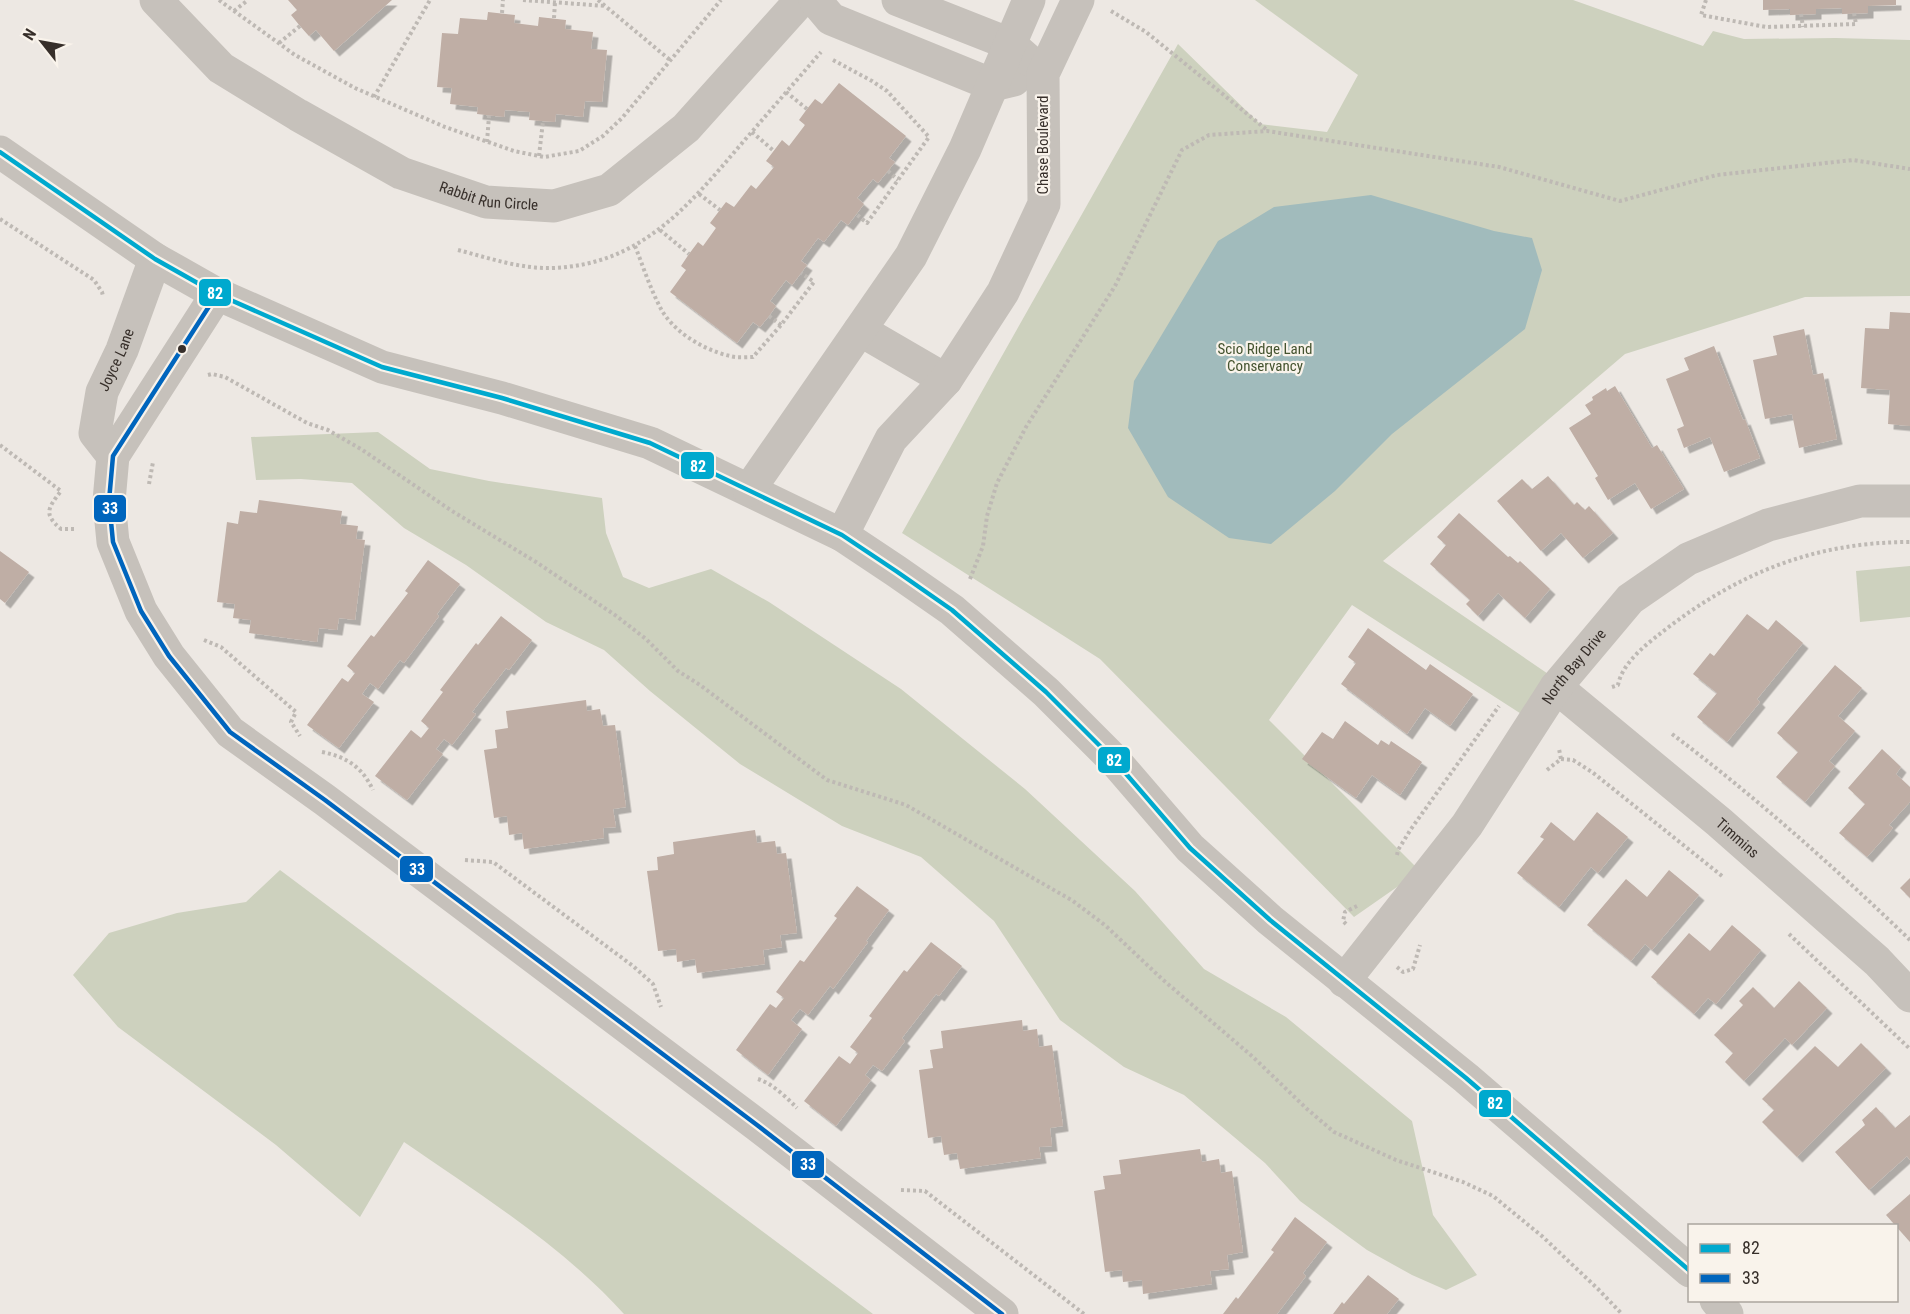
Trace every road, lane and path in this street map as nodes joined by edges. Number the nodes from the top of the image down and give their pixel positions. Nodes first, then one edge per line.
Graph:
1 (156, 0) edge
2 (219, 0) edge
3 (248, 0) edge
4 (430, 0) edge
5 (503, 0) edge
6 (523, 0) edge
7 (598, 0) edge
8 (721, 0) edge
9 (815, 0) edge
10 (898, 0) edge
11 (1029, 0) edge
12 (1706, 0) edge
13 (555, 2) junction
14 (1093, 5) edge
15 (606, 6) junction
16 (234, 11) junction
17 (791, 11) edge
18 (502, 13) dead end
19 (1854, 13) dead end
20 (1801, 14) dead end
21 (554, 18) dead end
22 (300, 26) dead end
23 (1803, 27) junction
24 (279, 44) junction
25 (1010, 44) junction
26 (670, 60) junction
27 (1043, 74) junction
28 (993, 85) junction
29 (786, 92) dead end
30 (374, 96) junction
31 (807, 109) dead end
32 (489, 116) dead end
33 (543, 121) dead end
34 (1268, 131) junction
35 (752, 132) dead end
36 (488, 142) junction
37 (774, 151) dead end
38 (0, 152) edge
39 (539, 156) junction
40 (1910, 169) edge
41 (888, 171) dead end
42 (898, 180) junction
43 (699, 194) dead end
44 (720, 210) dead end
45 (856, 214) dead end
46 (660, 230) dead end
47 (635, 246) dead end
48 (689, 254) dead end
49 (155, 259) junction
50 (801, 273) dead end
51 (217, 294) junction
52 (768, 316) dead end
53 (781, 325) junction
54 (860, 330) junction
55 (946, 380) junction
56 (361, 448) dead end
57 (113, 456) junction
58 (154, 456) dead end
59 (749, 490) junction
60 (147, 493) dead end
61 (1910, 501) edge
62 (842, 535) junction
63 (977, 564) dead end
64 (198, 638) dead end
65 (1618, 685) dead end
66 (1556, 687) junction
67 (1620, 693) dead end
68 (1664, 728) dead end
69 (304, 742) dead end
70 (315, 750) dead end
71 (1561, 759) dead end
72 (374, 791) dead end
73 (458, 858) dead end
74 (1731, 882) dead end
75 (1783, 928) dead end
76 (1910, 940) edge
77 (1344, 981) junction
78 (1910, 996) edge
79 (665, 1018) dead end
80 (1910, 1049) edge
81 (755, 1078) dead end
82 (800, 1112) dead end
83 (898, 1190) dead end
84 (1688, 1270) edge
85 (1718, 1302) edge
86 (1002, 1314) edge
87 (1084, 1314) edge
88 (1622, 1314) edge
89 (1727, 1314) edge

1 - 17 street, Rabbit Run Circle
2 - 16 path
3 - 16 path
4 - 30 path
5 - 18 path
6 - 13 path
7 - 15 path
8 - 26 path
9 - 28 street
10 - 25 street
11 - 25 street
12 - 23 path
13 - 15 path
13 - 21 path
14 - 27 street, Chase Boulevard
14 - 34 path
15 - 26 path
16 - 24 path
17 - 42 path
19 - 23 path
20 - 23 path
22 - 24 path
24 - 30 path
25 - 27 street
25 - 28 street
26 - 39 path
27 - 28 street
27 - 55 street, Chase Boulevard
28 - 54 street
29 - 31 path
30 - 36 path
32 - 36 path
33 - 39 path
34 - 40 path
34 - 63 path
35 - 37 path
36 - 39 path
38 - 49 street
41 - 42 path
42 - 45 path
43 - 44 path
46 - 48 path
47 - 53 path
49 - 51 street
49 - 57 street, Joyce Lane
50 - 53 path
51 - 57 street
51 - 59 street
52 - 53 path
54 - 55 street
54 - 59 street
55 - 62 street, Chase Boulevard
56 - 88 path
57 - 86 street
58 - 60 path
59 - 62 street
61 - 66 street, North Bay Drive
62 - 77 street
64 - 69 path
65 - 67 path
66 - 77 street, North Bay Drive
66 - 78 street, Timmins
68 - 76 path
70 - 72 path
71 - 74 path
73 - 79 path
75 - 80 path
77 - 84 street
81 - 82 path
83 - 87 path
85 - 89 street

